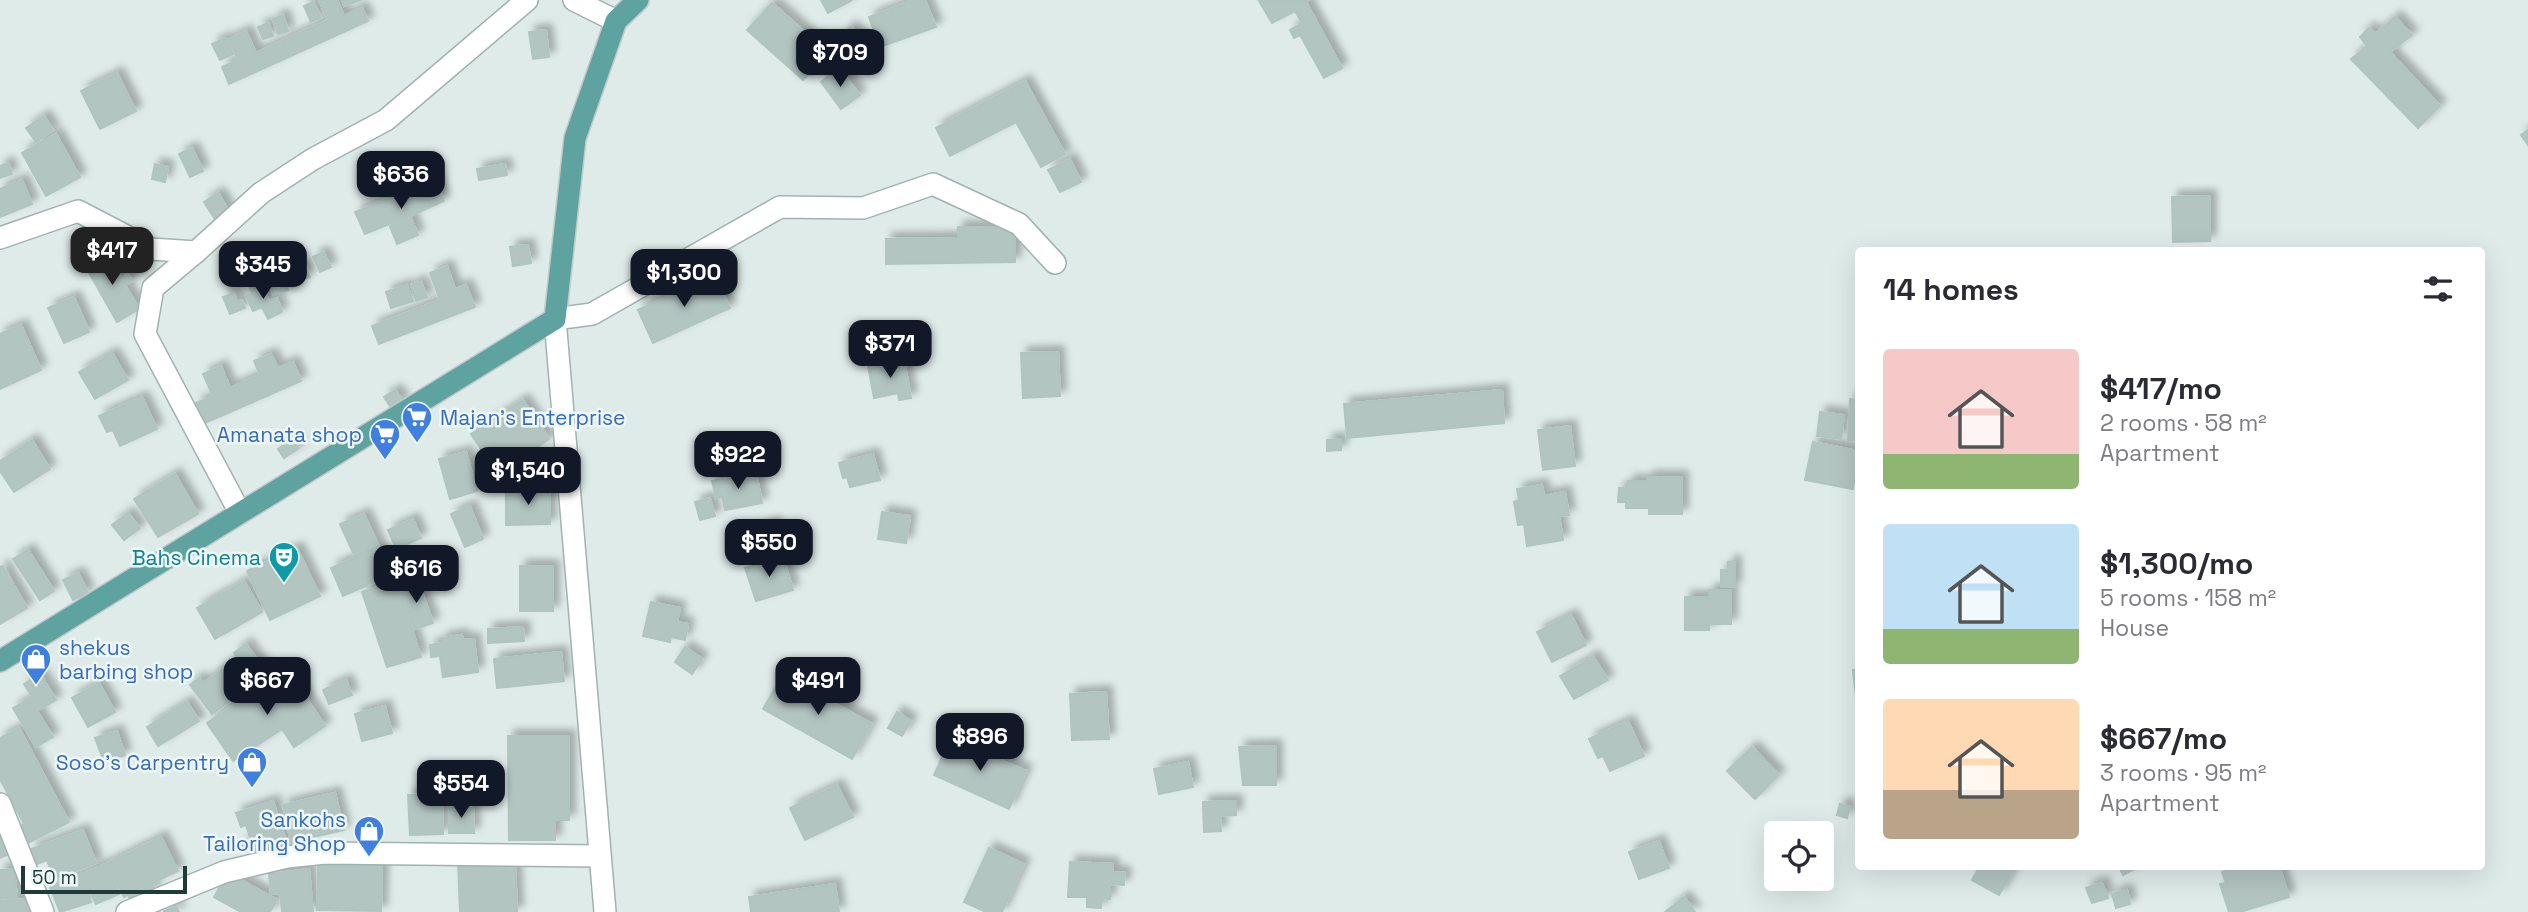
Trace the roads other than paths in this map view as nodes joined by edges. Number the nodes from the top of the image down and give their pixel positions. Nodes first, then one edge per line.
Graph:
1 (527, 0) edge
2 (574, 0) edge
3 (638, 0) edge
4 (617, 21) junction
5 (0, 238) edge
6 (197, 252) junction
7 (1055, 263) dead end
8 (555, 319) junction
9 (240, 513) junction
10 (0, 661) edge
11 (0, 804) edge
12 (599, 856) junction
13 (43, 912) edge
14 (127, 912) edge
15 (605, 912) edge

1 - 6 street
2 - 4 street
3 - 4 main road
4 - 8 main road
5 - 6 street
6 - 9 street
7 - 8 street
8 - 9 main road
8 - 12 street
9 - 10 main road
11 - 13 street
12 - 14 street
12 - 15 street

